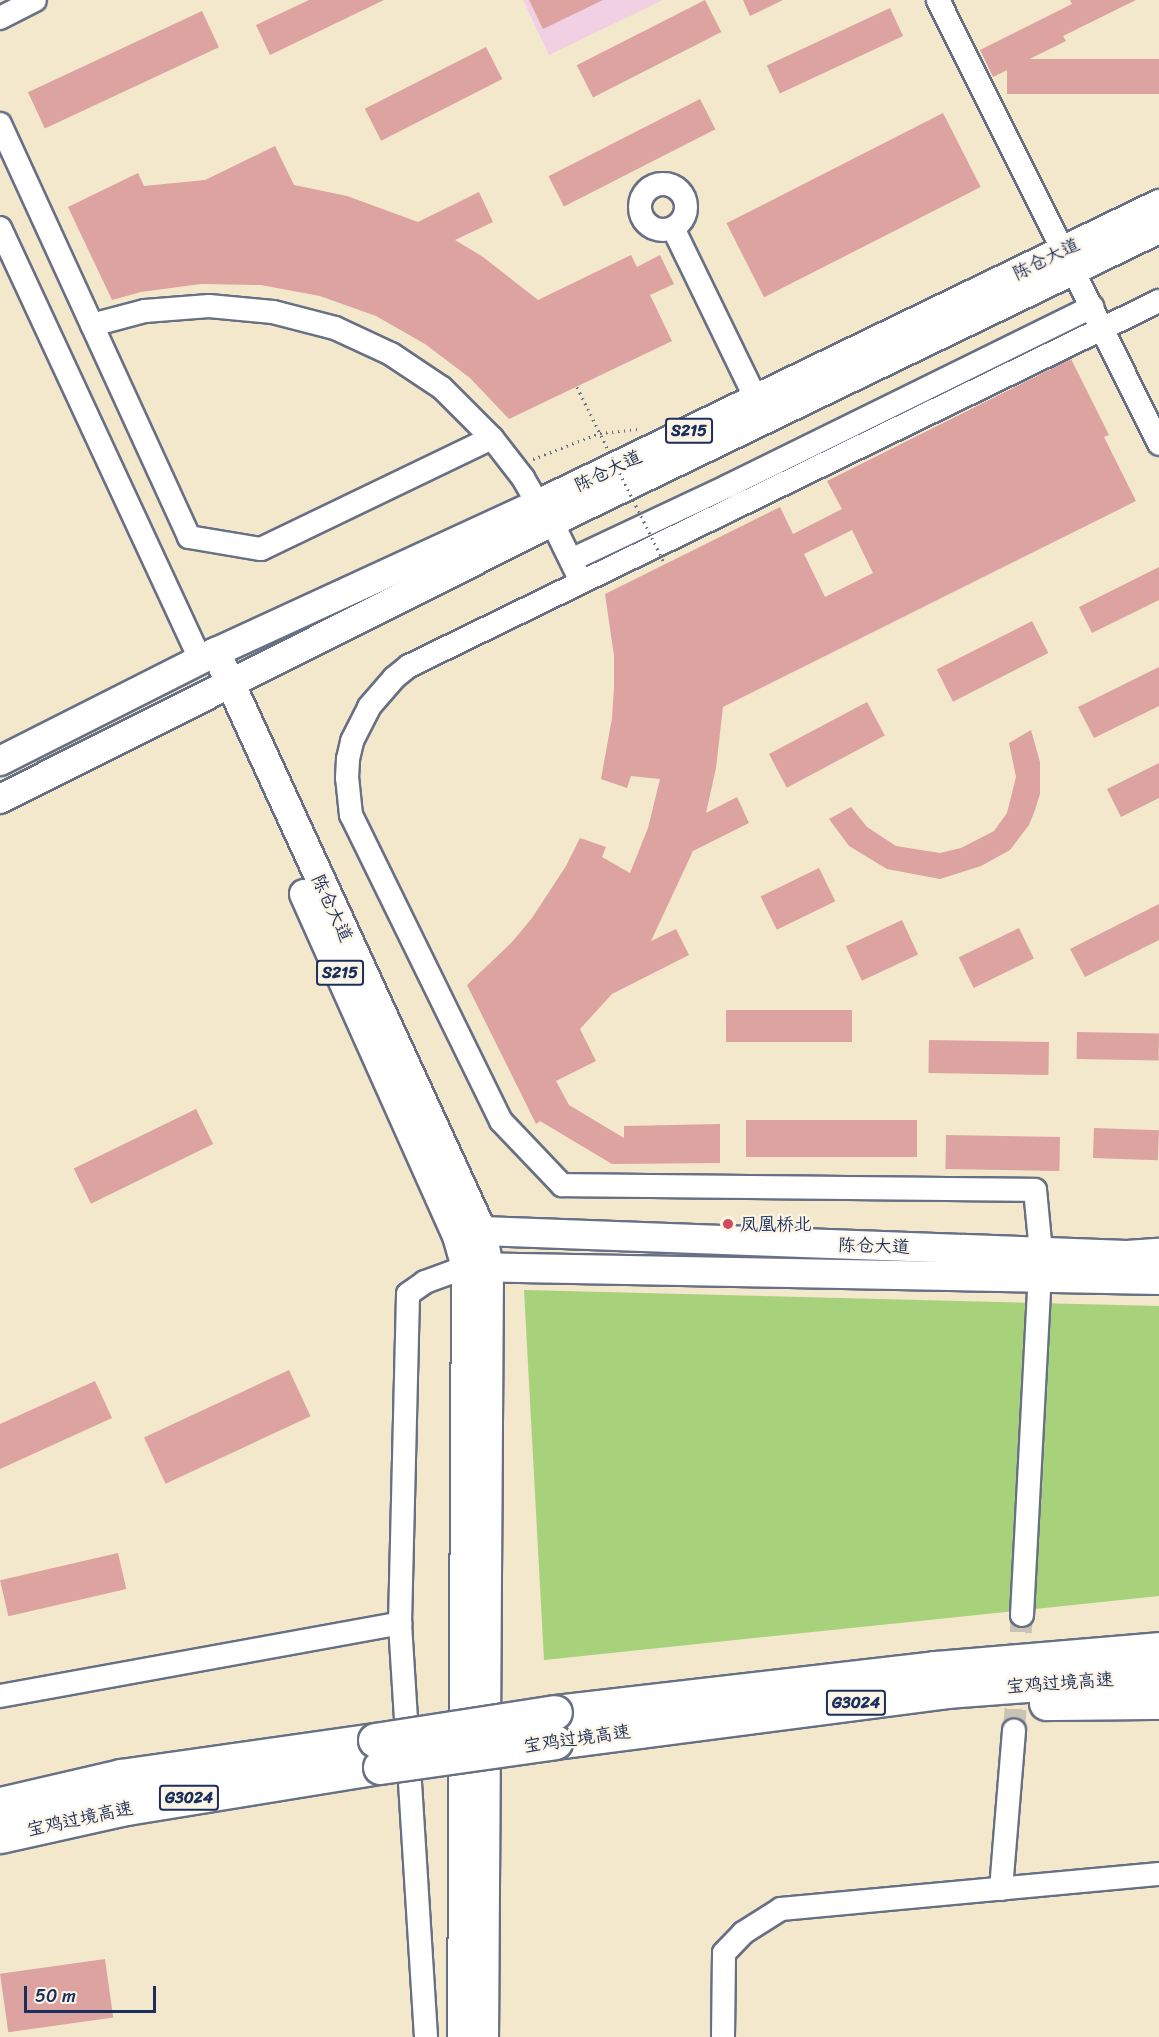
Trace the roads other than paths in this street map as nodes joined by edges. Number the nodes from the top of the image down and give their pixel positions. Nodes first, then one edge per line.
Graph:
1 (35, 0) edge
2 (938, 0) edge
3 (0, 18) edge
4 (0, 124) edge
5 (1159, 204) edge
6 (0, 228) edge
7 (674, 228) dead end
8 (1159, 229) edge
9 (1069, 260) junction
10 (1159, 301) edge
11 (1092, 307) junction
12 (92, 325) junction
13 (1103, 329) junction
14 (756, 399) junction
15 (492, 438) junction
16 (1159, 444) edge
17 (545, 513) junction
18 (571, 560) junction
19 (581, 582) junction
20 (208, 656) junction
21 (222, 688) junction
22 (0, 761) edge
23 (0, 799) edge
24 (469, 1233) junction
25 (1159, 1254) edge
26 (1040, 1265) junction
27 (478, 1268) junction
28 (1159, 1280) edge
29 (1022, 1615) tunnel mouth
30 (400, 1623) junction
31 (1159, 1630) edge
32 (1159, 1649) edge
33 (1159, 1675) edge
34 (940, 1680) junction
35 (0, 1696) edge
36 (1159, 1702) edge
37 (1014, 1731) tunnel mouth
38 (378, 1753) junction
39 (0, 1804) edge
40 (0, 1836) edge
41 (1159, 1874) edge
42 (1001, 1889) junction
43 (426, 2037) edge
44 (462, 2037) edge
45 (484, 2037) edge
46 (723, 2037) edge

1 - 3 street
2 - 9 street
4 - 12 street
5 - 9 main road, 陈仓大道 / S215
6 - 20 street
7 - 14 street
8 - 9 main road, 陈仓大道 / S215
9 - 11 street
9 - 14 main road, 陈仓大道 / S215
9 - 17 main road, 陈仓大道 / S215
10 - 13 street
11 - 13 street
11 - 18 street
12 - 15 street
12 - 15 street
13 - 16 street
13 - 19 street
14 - 17 main road, 陈仓大道 / S215
15 - 17 street
17 - 18 street
17 - 20 main road, 陈仓大道 / S215
17 - 21 main road, 陈仓大道 / S215
18 - 19 street
19 - 26 street
20 - 21 main road, 陈仓大道 / S215
20 - 22 main road, 陈仓大道 / S215
21 - 23 main road, 陈仓大道 / S215
21 - 24 main road, 陈仓大道 / S215
24 - 26 main road, 陈仓大道
24 - 27 main road, 陈仓大道 / S215
25 - 26 main road, 陈仓大道
26 - 27 main road
26 - 28 main road
26 - 29 street
27 - 30 street
27 - 44 main road
27 - 45 main road
30 - 35 street
30 - 43 street
31 - 34 highway
32 - 34 highway, 宝鸡过境高速 / G3024
33 - 34 highway, 宝鸡过境高速 / G3024
34 - 36 highway
34 - 38 highway, 宝鸡过境高速 / G3024, bridge
37 - 42 street
38 - 39 highway, 宝鸡过境高速 / G3024
38 - 40 highway, 宝鸡过境高速 / G3024
41 - 42 street
42 - 46 street

